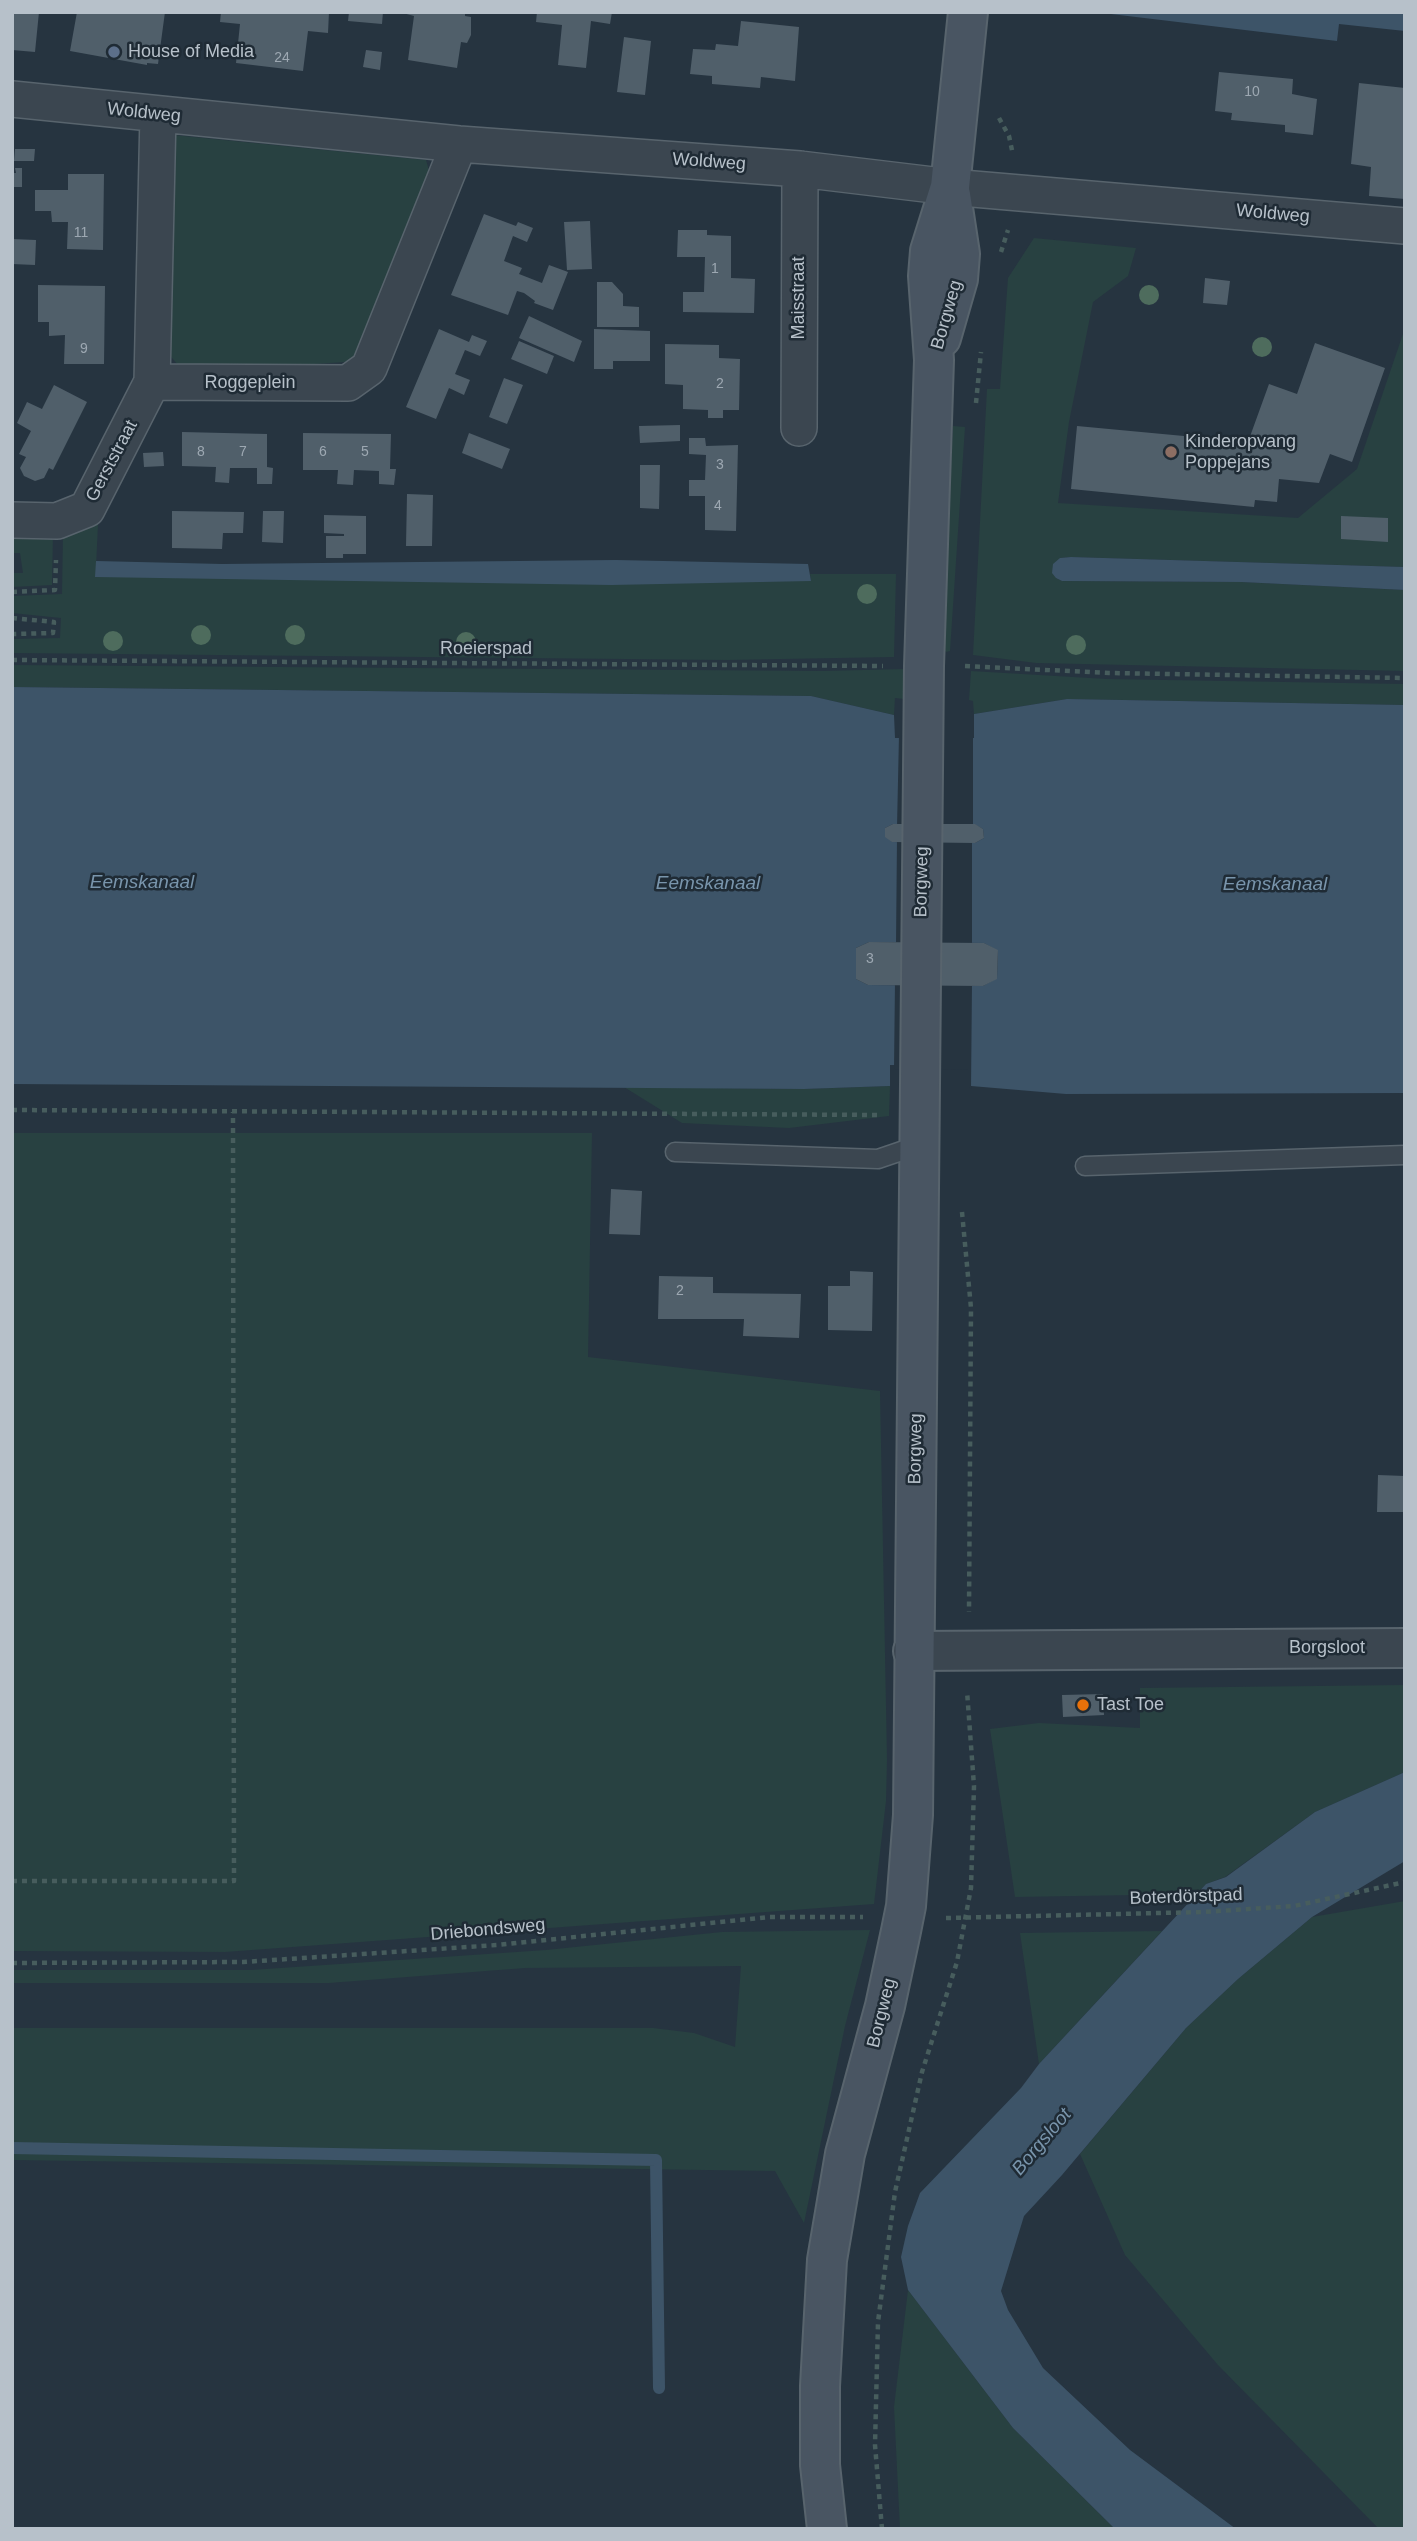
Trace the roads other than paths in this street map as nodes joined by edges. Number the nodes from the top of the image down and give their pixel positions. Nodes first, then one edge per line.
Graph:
1 (968, 12) edge
2 (12, 99) edge
3 (159, 114) junction
4 (458, 144) junction
5 (800, 169) junction
6 (950, 187) junction
7 (1405, 226) edge
8 (152, 382) junction
9 (799, 428) dead end
10 (12, 520) edge
11 (919, 1124) junction
12 (675, 1152) dead end
13 (1405, 1155) edge
14 (1085, 1166) dead end
15 (1405, 1648) edge
16 (913, 1651) junction
17 (827, 2529) edge

1 - 6 main road, Borgweg
2 - 3 street, Woldweg
3 - 4 street, Woldweg
3 - 8 street
4 - 5 street, Woldweg
4 - 8 street, Roggeplein
5 - 6 street, Woldweg
5 - 9 street, Maisstraat
6 - 7 street, Woldweg
6 - 11 main road, Borgweg
8 - 10 street, Gerststraat
11 - 12 lane
11 - 16 main road, Borgweg
13 - 14 lane
15 - 16 street, Borgsloot
16 - 17 main road, Borgweg

